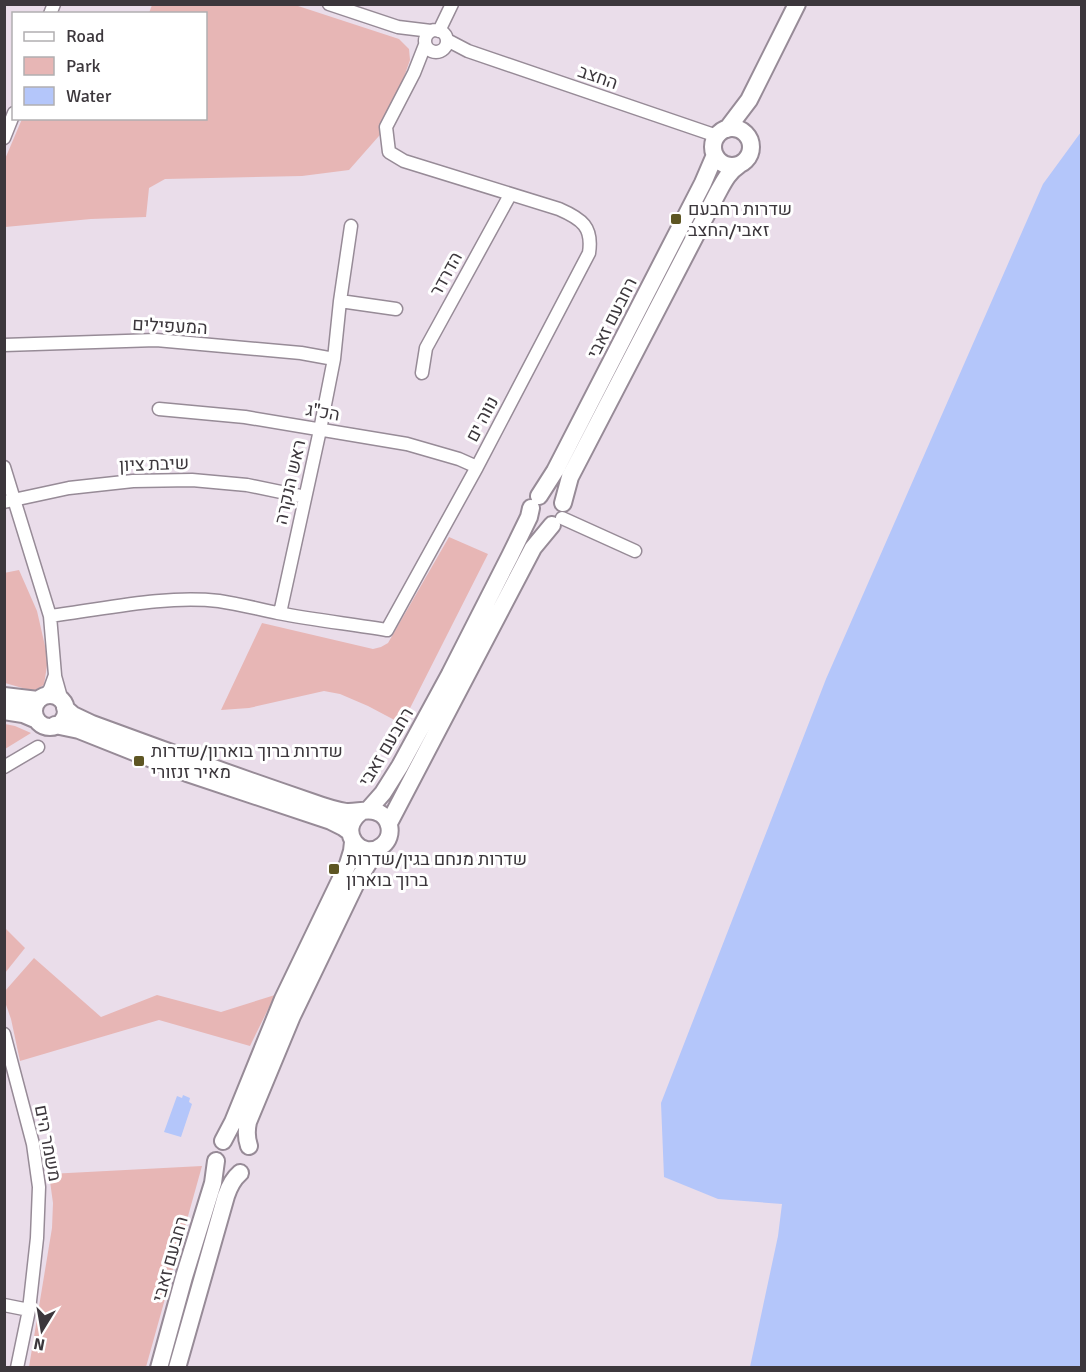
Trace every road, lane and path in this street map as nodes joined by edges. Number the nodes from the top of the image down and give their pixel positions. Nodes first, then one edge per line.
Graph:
1 (329, 4) edge
2 (452, 4) edge
3 (797, 4) edge
4 (435, 42) junction
5 (749, 100) junction
6 (12, 118) edge
7 (722, 133) junction
8 (4, 138) edge
9 (750, 140) junction
10 (715, 155) junction
11 (739, 165) junction
12 (510, 195) junction
13 (351, 226) dead end
14 (340, 301) junction
15 (396, 309) dead end
16 (4, 345) edge
17 (334, 359) junction
18 (422, 373) dead end
19 (159, 409) dead end
20 (320, 430) junction
21 (4, 467) edge
22 (477, 467) junction
23 (305, 497) junction
24 (10, 500) edge
25 (535, 502) junction
26 (559, 516) junction
27 (635, 551) dead end
28 (280, 613) junction
29 (50, 616) junction
30 (55, 675) junction
31 (4, 696) edge
32 (41, 698) junction
33 (63, 704) junction
34 (4, 711) edge
35 (37, 720) junction
36 (55, 725) junction
37 (38, 747) dead end
38 (4, 767) edge
39 (364, 811) junction
40 (389, 823) junction
41 (352, 837) junction
42 (377, 849) junction
43 (6, 1041) edge
44 (223, 1142) junction
45 (249, 1146) junction
46 (216, 1161) junction
47 (240, 1173) junction
48 (4, 1305) edge
49 (29, 1310) junction
50 (18, 1368) edge
51 (159, 1368) edge
52 (177, 1368) edge

1 - 4 street, החצב
2 - 4 street
3 - 5 street
4 - 7 street, החצב
4 - 12 street
5 - 7 street
5 - 9 street
6 - 8 street
7 - 9 street
7 - 10 street
9 - 11 street
10 - 11 street
10 - 25 street, רחבעם זאבי
11 - 26 street, רחבעם זאבי
12 - 18 street, הדרדר
12 - 22 street, נווה ים
13 - 14 street, ראש הנקרה
14 - 15 street
14 - 17 street, ראש הנקרה
16 - 17 street, המעפילים
17 - 20 street, ראש הנקרה
19 - 20 street, הכ"ג
20 - 22 street, הכ"ג
20 - 23 street, ראש הנקרה
21 - 24 street
22 - 28 street, נווה ים
23 - 24 street, שיבת ציון
23 - 28 street, ראש הנקרה
24 - 29 street
25 - 26 street
25 - 26 street
25 - 39 street, רחבעם זאבי
26 - 27 street
26 - 40 street, רחבעם זאבי
28 - 29 street
29 - 30 street
30 - 32 street
30 - 33 street
31 - 32 street
32 - 33 street
32 - 35 street
33 - 36 street
33 - 39 street
34 - 35 street
35 - 36 street
36 - 41 street
37 - 38 street
39 - 40 street
39 - 41 street
40 - 42 street
41 - 42 street
41 - 44 street
42 - 45 street
43 - 49 street, משמר הים
44 - 45 street
44 - 46 street
45 - 47 street
46 - 47 street
46 - 51 street, רחבעם זאבי
47 - 52 street, רחבעם זאבי
48 - 49 street
49 - 50 street, משמר הים

